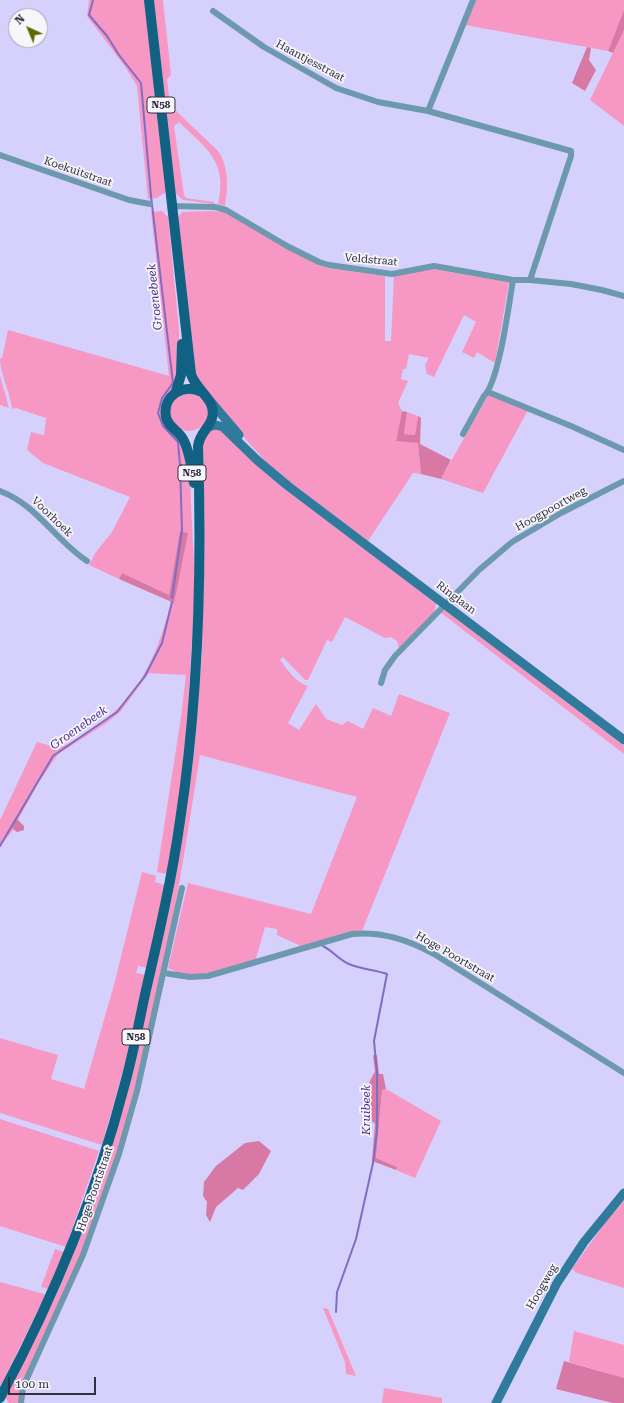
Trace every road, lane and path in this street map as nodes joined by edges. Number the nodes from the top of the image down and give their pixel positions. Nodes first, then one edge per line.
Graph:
1 (149, 0) edge
2 (473, 0) edge
3 (213, 11) dead end
4 (428, 111) junction
5 (0, 155) edge
6 (150, 204) dead end
7 (171, 206) junction
8 (513, 280) junction
9 (530, 280) junction
10 (624, 296) edge
11 (182, 302) junction
12 (176, 391) junction
13 (488, 392) junction
14 (207, 396) junction
15 (205, 429) junction
16 (175, 431) junction
17 (463, 434) dead end
18 (624, 450) edge
19 (275, 475) junction
20 (624, 481) edge
21 (0, 491) edge
22 (199, 519) junction
23 (87, 561) dead end
24 (445, 605) junction
25 (380, 684) dead end
26 (624, 740) edge
27 (182, 888) dead end
28 (164, 973) junction
29 (624, 1073) edge
30 (624, 1193) edge
31 (0, 1398) edge
32 (6, 1403) edge
33 (21, 1403) edge
34 (496, 1403) edge

1 - 7 main road, N58
2 - 4 street
3 - 4 street, Haantjesstraat
4 - 9 street
5 - 6 street, Koekuitstraat
7 - 8 street, Veldstraat
7 - 11 main road, N58
8 - 9 street, Veldstraat
8 - 13 street
9 - 10 street, Veldstraat
11 - 12 main road, N58
11 - 14 main road, N58
12 - 14 main road
12 - 16 main road
13 - 17 street
13 - 18 street
14 - 15 main road
14 - 19 main road, Ringlaan
15 - 16 main road
15 - 19 main road, Ringlaan
15 - 22 main road, N58
16 - 22 main road, N58
19 - 24 main road, Ringlaan
20 - 24 street, Hoogpoortweg
21 - 23 street, Voorhoek
22 - 31 main road, N58
24 - 25 street, Hoogpoortweg
24 - 26 main road, Ringlaan
27 - 28 street, Hoge Poortstraat
28 - 29 street, Hoge Poortstraat
28 - 33 street, Hoge Poortstraat
30 - 34 main road, Hoogweg
31 - 32 street

